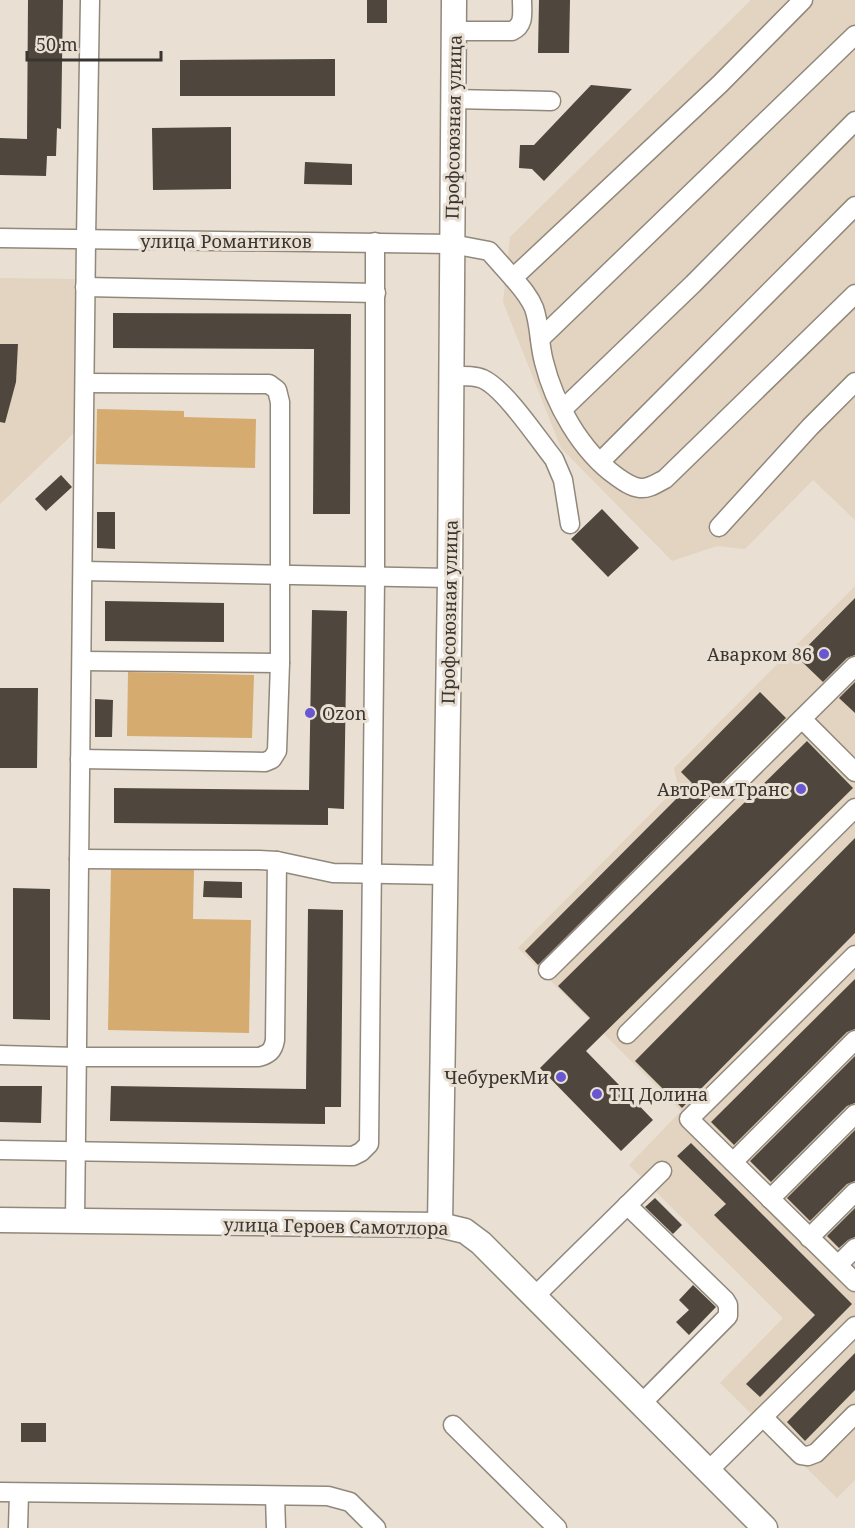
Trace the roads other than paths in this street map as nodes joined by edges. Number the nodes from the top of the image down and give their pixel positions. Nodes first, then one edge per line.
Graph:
1 (90, 0) edge
2 (454, 0) edge
3 (522, 0) edge
4 (803, 0) edge
5 (454, 31) junction
6 (855, 35) edge
7 (454, 99) junction
8 (551, 101) dead end
9 (855, 122) edge
10 (855, 206) edge
11 (0, 238) edge
12 (86, 239) junction
13 (375, 242) junction
14 (452, 244) junction
15 (513, 278) junction
16 (85, 287) junction
17 (376, 293) junction
18 (855, 294) edge
19 (540, 339) junction
20 (451, 376) junction
21 (855, 382) edge
22 (85, 383) junction
23 (563, 409) junction
24 (600, 462) junction
25 (570, 525) dead end
26 (719, 526) dead end
27 (83, 571) junction
28 (279, 575) junction
29 (375, 577) junction
30 (450, 578) junction
31 (82, 661) junction
32 (280, 663) junction
33 (855, 666) edge
34 (802, 719) junction
35 (80, 759) junction
36 (855, 772) edge
37 (855, 808) edge
38 (79, 859) junction
39 (277, 861) junction
40 (370, 874) junction
41 (444, 875) junction
42 (855, 955) edge
43 (548, 970) dead end
44 (627, 1034) dead end
45 (855, 1040) edge
46 (0, 1055) edge
47 (77, 1057) junction
48 (855, 1114) edge
49 (0, 1150) edge
50 (76, 1152) junction
51 (733, 1162) junction
52 (662, 1171) dead end
53 (855, 1192) edge
54 (770, 1199) junction
55 (627, 1205) junction
56 (0, 1220) edge
57 (75, 1221) junction
58 (440, 1225) junction
59 (809, 1238) junction
60 (855, 1248) edge
61 (838, 1265) junction
62 (855, 1282) edge
63 (534, 1297) junction
64 (855, 1326) edge
65 (641, 1404) junction
66 (855, 1414) edge
67 (763, 1417) junction
68 (453, 1425) dead end
69 (708, 1471) junction
70 (0, 1492) edge
71 (19, 1493) junction
72 (276, 1496) junction
73 (18, 1528) edge
74 (276, 1528) edge
75 (376, 1528) edge
76 (557, 1528) edge
77 (765, 1528) edge

1 - 12 street
2 - 5 main road, Профсоюзная улица
3 - 5 street
4 - 15 street
5 - 7 main road, Профсоюзная улица
6 - 19 street
7 - 8 street
7 - 14 main road, Профсоюзная улица
9 - 23 street
10 - 24 street
11 - 12 street, улица Романтиков
12 - 13 street, улица Романтиков
12 - 16 street
13 - 14 street, улица Романтиков
13 - 17 street
14 - 15 street, улица Романтиков
14 - 20 main road, Профсоюзная улица
15 - 19 street, улица Романтиков
16 - 17 street
16 - 22 street
17 - 29 street
18 - 24 street, улица Романтиков
19 - 23 street, улица Романтиков
20 - 25 street
20 - 30 main road, Профсоюзная улица
21 - 26 street
22 - 27 street
22 - 28 street
23 - 24 street, улица Романтиков
27 - 28 street
27 - 31 street
28 - 29 street
28 - 32 street
29 - 30 street
29 - 40 street
30 - 41 main road, Профсоюзная улица
31 - 32 street
31 - 35 street
32 - 35 street
33 - 34 street
34 - 36 street
34 - 43 street
35 - 38 street
37 - 44 street
38 - 39 street
38 - 47 street
39 - 40 street
39 - 47 street
40 - 41 street
40 - 50 street
41 - 58 main road, Профсоюзная улица
42 - 51 street
45 - 51 street
46 - 47 street
47 - 50 street
48 - 54 street
49 - 50 street
50 - 57 street
51 - 54 street
52 - 55 street
53 - 59 street
54 - 59 street
55 - 63 street
55 - 65 street
56 - 57 main road, улица Героев Самотлора
57 - 58 main road, улица Героев Самотлора
58 - 63 main road, улица Героев Самотлора
59 - 61 street
60 - 61 street
61 - 62 street
63 - 65 main road, улица Героев Самотлора
64 - 67 street
65 - 69 main road, улица Героев Самотлора
66 - 67 street
67 - 69 street
68 - 76 street
69 - 77 main road, улица Героев Самотлора
70 - 71 street
71 - 72 street
71 - 73 street
72 - 74 street
72 - 75 street

